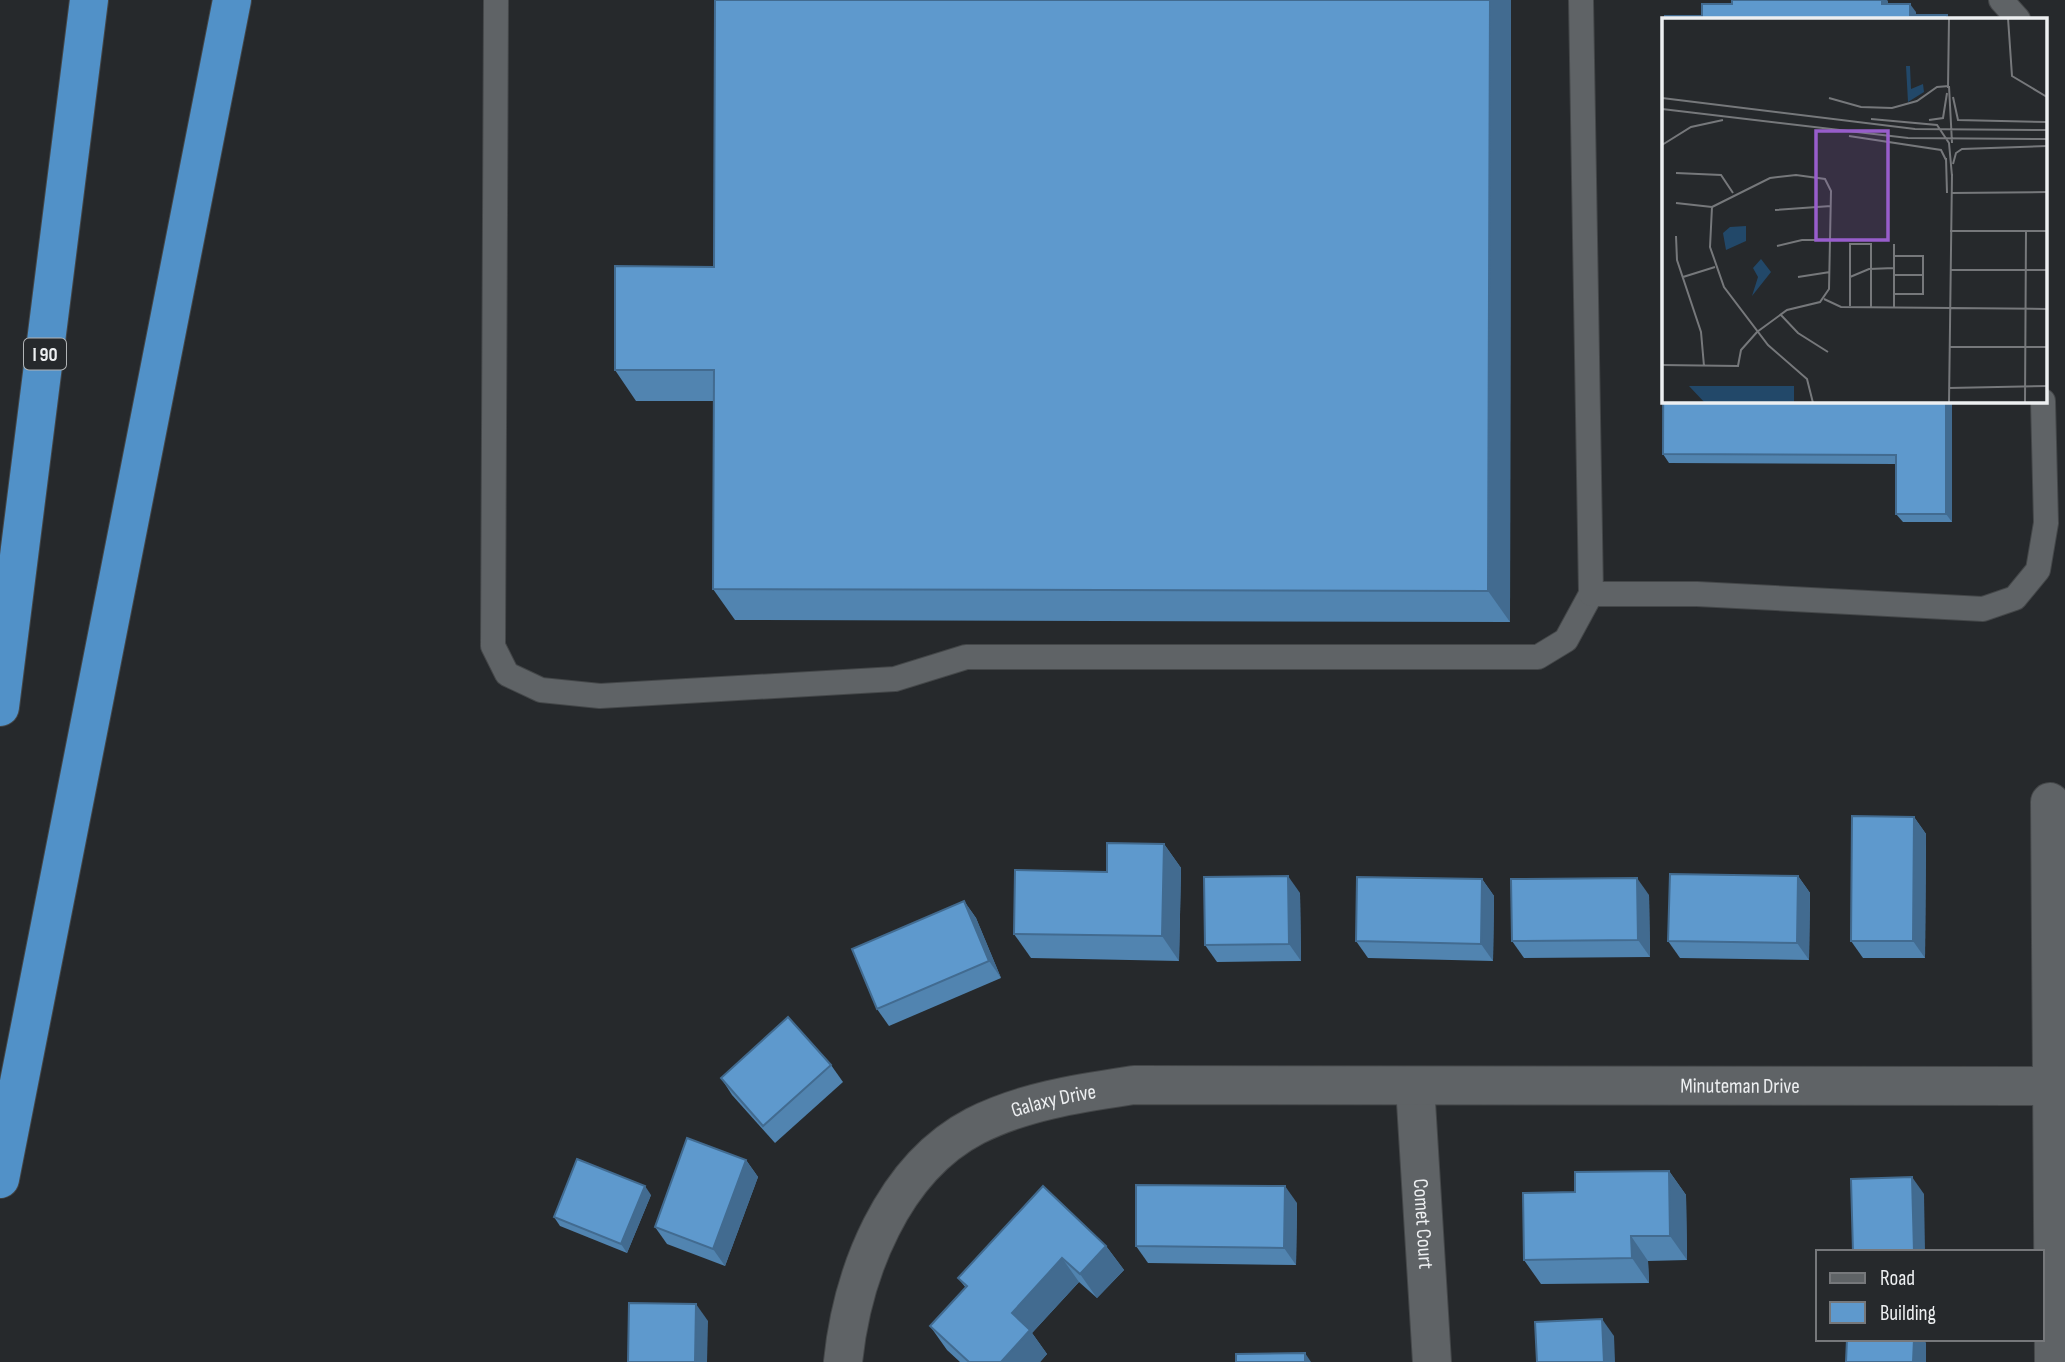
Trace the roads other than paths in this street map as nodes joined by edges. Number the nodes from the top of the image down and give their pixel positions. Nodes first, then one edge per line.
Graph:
1 (89, 0) edge
2 (232, 0) edge
3 (496, 0) edge
4 (1581, 0) edge
5 (2001, 0) edge
6 (2017, 18) edge
7 (2043, 402) edge
8 (1591, 594) junction
9 (0, 707) edge
10 (2050, 803) dead end
11 (1415, 1086) junction
12 (2058, 1086) edge
13 (0, 1179) edge
14 (843, 1362) edge
15 (1432, 1362) edge
16 (2054, 1362) edge

1 - 9 highway, I 90
2 - 13 highway
3 - 8 lane
4 - 8 lane
5 - 6 lane
7 - 8 lane
10 - 12 street
11 - 12 street, Minuteman Drive
11 - 14 street, Galaxy Drive
11 - 15 street, Comet Court
12 - 16 street

